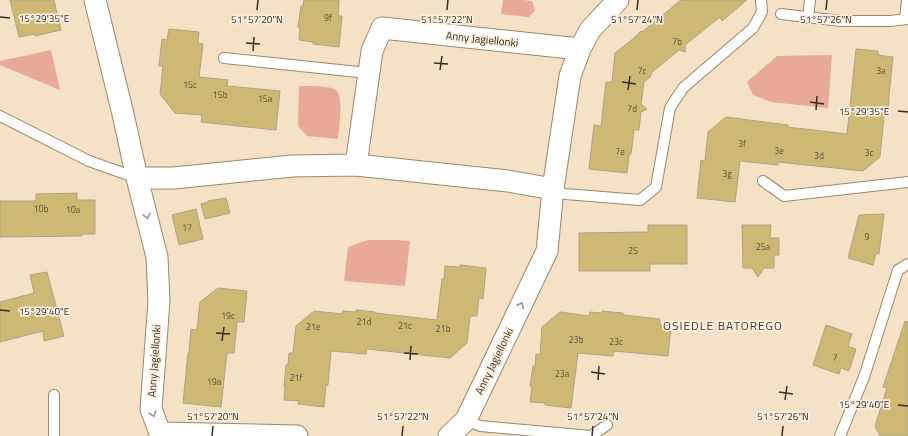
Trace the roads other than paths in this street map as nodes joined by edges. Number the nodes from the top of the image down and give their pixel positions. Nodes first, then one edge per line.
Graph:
1 (95, 0) edge
2 (618, 0) edge
3 (761, 0) edge
4 (810, 0) edge
5 (907, 0) edge
6 (781, 14) dead end
7 (808, 18) junction
8 (907, 19) edge
9 (580, 49) junction
10 (224, 58) dead end
11 (368, 72) junction
12 (0, 116) edge
13 (356, 165) junction
14 (137, 178) junction
15 (763, 181) dead end
16 (908, 182) edge
17 (553, 190) junction
18 (908, 264) edge
19 (54, 395) dead end
20 (466, 420) junction
21 (607, 424) dead end
22 (54, 436) edge
23 (297, 436) edge
24 (449, 436) edge
25 (840, 436) edge

1 - 14 street, Anny Jagiellonki
2 - 9 street, Anny Jagiellonki
3 - 17 lane
4 - 7 lane
5 - 8 lane
6 - 7 lane
7 - 8 lane
9 - 11 street, Anny Jagiellonki
9 - 17 street, Anny Jagiellonki
10 - 11 lane
11 - 13 street, Anny Jagiellonki
12 - 14 lane
13 - 14 street
13 - 17 street
14 -> 23 street, Anny Jagiellonki
15 - 16 lane
20 -> 17 street, Anny Jagiellonki
18 - 25 lane
19 - 22 lane
20 - 21 lane
20 - 24 street, Anny Jagiellonki

